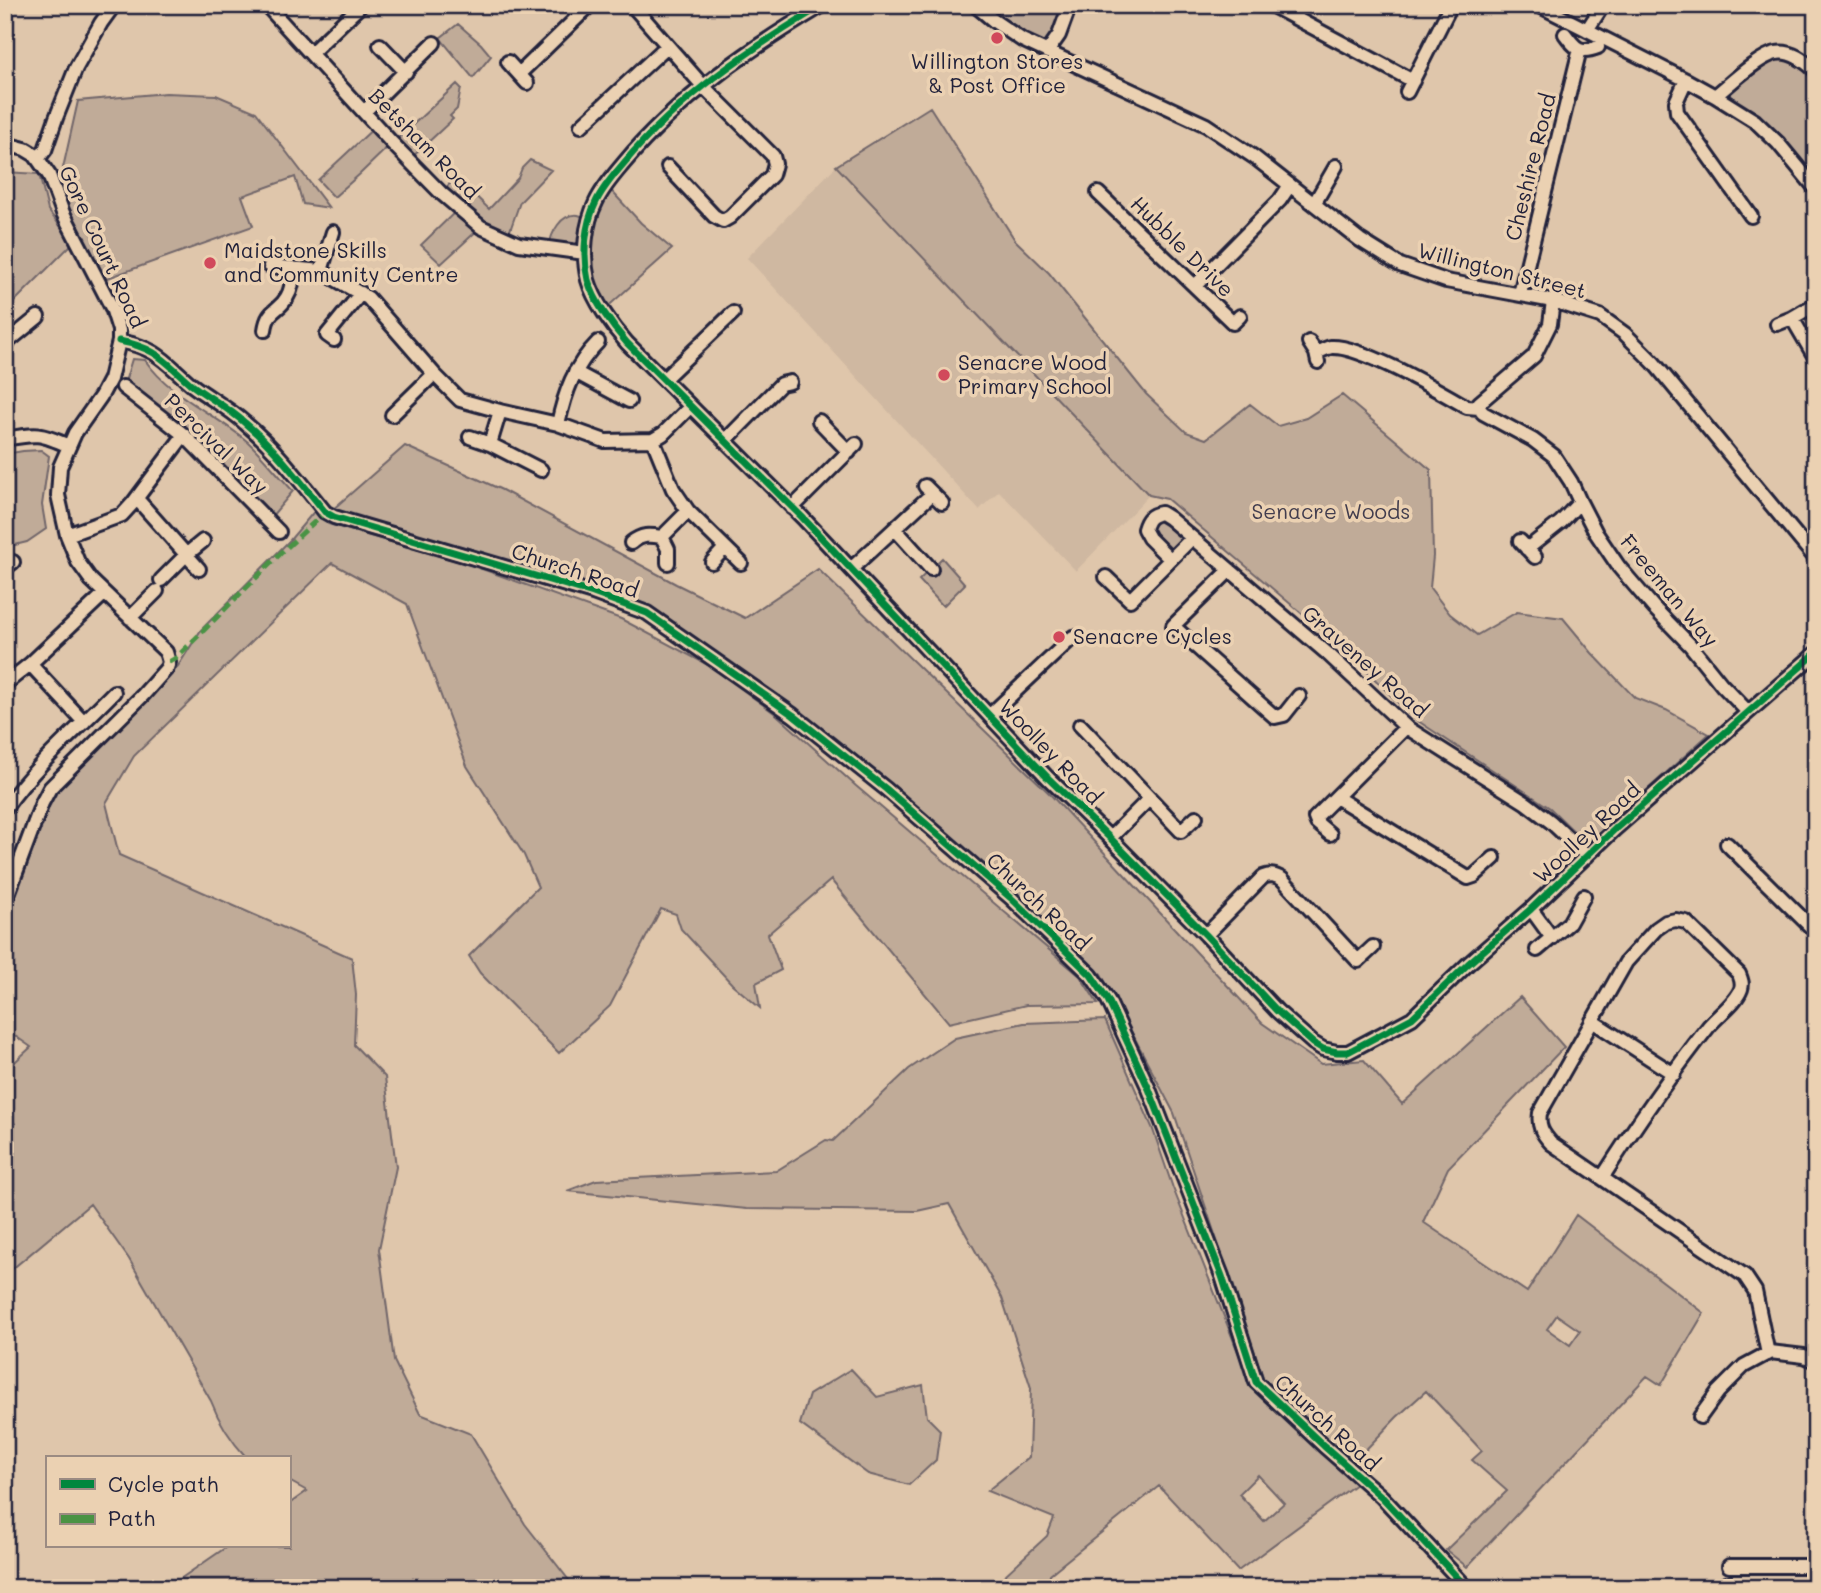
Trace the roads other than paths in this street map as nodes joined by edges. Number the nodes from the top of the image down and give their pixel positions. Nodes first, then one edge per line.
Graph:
1 (114, 5) edge
2 (268, 5) edge
3 (361, 5) edge
4 (590, 5) edge
5 (632, 5) edge
6 (823, 5) edge
7 (975, 5) edge
8 (1070, 5) edge
9 (1271, 5) edge
10 (1451, 5) edge
11 (1538, 5) edge
12 (1603, 5) edge
13 (1587, 30) junction
14 (1565, 34) dead end
15 (380, 44) dead end
16 (434, 44) dead end
17 (667, 46) junction
18 (1598, 47) dead end
19 (1580, 49) junction
20 (1047, 52) junction
21 (311, 53) junction
22 (508, 62) dead end
23 (1816, 71) edge
24 (406, 72) junction
25 (1686, 80) junction
26 (703, 86) junction
27 (1715, 96) junction
28 (364, 112) junction
29 (582, 126) dead end
30 (5, 144) edge
31 (38, 159) junction
32 (1336, 166) dead end
33 (668, 167) dead end
34 (1290, 185) junction
35 (1816, 189) edge
36 (1098, 193) dead end
37 (1314, 204) junction
38 (1750, 207) dead end
39 (333, 232) dead end
40 (585, 253) junction
41 (270, 266) dead end
42 (293, 268) junction
43 (321, 271) junction
44 (1195, 286) junction
45 (361, 293) junction
46 (1520, 294) junction
47 (1553, 301) junction
48 (1816, 304) edge
49 (733, 313) dead end
50 (1240, 316) dead end
51 (38, 317) dead end
52 (1792, 318) junction
53 (1777, 324) dead end
54 (265, 330) dead end
55 (334, 340) dead end
56 (119, 341) junction
57 (598, 342) dead end
58 (5, 344) edge
59 (1314, 352) dead end
60 (1816, 359) edge
61 (575, 372) junction
62 (434, 374) junction
63 (664, 379) junction
64 (790, 382) dead end
65 (124, 387) dead end
66 (629, 401) dead end
67 (690, 407) junction
68 (1479, 408) junction
69 (500, 411) junction
70 (393, 415) dead end
71 (819, 421) dead end
72 (558, 424) junction
73 (184, 435) junction
74 (470, 437) dead end
75 (5, 439) edge
76 (653, 440) junction
77 (725, 441) junction
78 (490, 444) junction
79 (68, 446) junction
80 (528, 448) dead end
81 (524, 461) junction
82 (541, 470) dead end
83 (933, 494) dead end
84 (137, 499) junction
85 (1580, 502) junction
86 (792, 508) junction
87 (688, 511) junction
88 (325, 512) joint
89 (895, 529) junction
90 (279, 532) dead end
91 (67, 535) junction
92 (662, 537) junction
93 (1192, 538) junction
94 (203, 541) dead end
95 (631, 543) dead end
96 (725, 548) junction
97 (1527, 549) dead end
98 (186, 555) junction
99 (1170, 559) junction
100 (1816, 559) edge
101 (712, 562) dead end
102 (668, 563) dead end
103 (741, 563) dead end
104 (199, 569) dead end
105 (851, 569) junction
106 (931, 569) dead end
107 (1230, 570) junction
108 (1106, 577) dead end
109 (104, 594) junction
110 (130, 618) junction
111 (1073, 637) dead end
112 (1816, 653) edge
113 (30, 664) junction
114 (5, 684) edge
115 (114, 692) dead end
116 (1299, 696) dead end
117 (1748, 712) junction
118 (989, 715) junction
119 (84, 722) junction
120 (1080, 725) dead end
121 (1406, 726) junction
122 (1336, 797) junction
123 (1149, 799) junction
124 (5, 808) edge
125 (1196, 817) dead end
126 (1330, 834) dead end
127 (1110, 838) junction
128 (1727, 844) dead end
129 (1587, 856) junction
130 (1494, 858) dead end
131 (1584, 895) dead end
132 (5, 902) edge
133 (1531, 909) junction
134 (1816, 932) edge
135 (1206, 935) junction
136 (1552, 938) junction
137 (1373, 947) dead end
138 (1537, 950) dead end
139 (1592, 1021) junction
140 (1674, 1074) junction
141 (1602, 1178) junction
142 (1768, 1353) junction
143 (1816, 1361) edge
144 (1700, 1418) dead end
145 (1729, 1566) dead end
146 (1816, 1566) edge
147 (1466, 1588) edge

1 - 31 street, Gore Court Road
2 - 21 street, Betsham Road
3 - 21 street
4 - 22 street
5 - 17 street
6 - 26 street, Woolley Road
7 - 20 street, Willington Street
8 - 20 street
9 - 10 street
11 - 13 street
12 - 13 street
13 - 25 street
14 - 19 street
15 - 24 street
16 - 24 street
17 - 26 street
17 - 29 street
18 - 19 street
19 - 46 street, Cheshire Road
20 - 34 street, Willington Street
21 - 28 street, Betsham Road
23 - 27 street
24 - 28 street
25 - 27 street
25 - 38 street
26 - 33 street
26 - 40 street, Woolley Road
27 - 35 street
28 - 40 street, Betsham Road
30 - 31 street
31 - 56 street, Gore Court Road
32 - 37 street
34 - 37 street, Willington Street
34 - 44 street
36 - 44 street, Hubble Drive
37 - 46 street, Willington Street
39 - 43 street
40 - 63 street, Woolley Road
41 - 42 street
42 - 43 street
42 - 54 street
43 - 45 street
44 - 50 street, Hubble Drive
45 - 55 street
45 - 62 street
46 - 47 street, Willington Street
47 - 68 street
47 - 100 street, Willington Street
48 - 52 street
49 - 63 street
51 - 58 street
52 - 53 street
52 - 60 street
56 - 79 street
56 - 88 street, Gore Court Road
57 - 61 street
59 - 68 street, Freeman Way
61 - 66 street
61 - 72 street
62 - 69 street
62 - 70 street
63 - 67 street, Woolley Road
64 - 77 street
65 - 73 street, Percival Way
67 - 76 street
67 - 77 street, Woolley Road
68 - 85 street, Freeman Way
69 - 72 street
69 - 78 street
71 - 86 street
72 - 76 street
73 - 84 street
73 - 90 street, Percival Way
74 - 78 street
75 - 79 street
76 - 87 street
77 - 86 street, Woolley Road
78 - 81 street
79 - 91 street
80 - 81 street
81 - 82 street
83 - 89 street
84 - 91 street
84 - 98 street
85 - 97 street
85 - 117 street, Freeman Way
86 - 105 street, Woolley Road
87 - 92 street
87 - 96 street
88 - 147 street, Church Road
89 - 105 street
89 - 106 street
91 - 109 street
92 - 95 street
92 - 102 street
93 - 99 street
93 - 99 street, Graveney Road
93 - 107 street, Graveney Road
94 - 98 street
96 - 101 street
96 - 103 street
98 - 104 street
98 - 110 street
99 - 108 street
105 - 118 street, Woolley Road
107 - 116 street
107 - 121 street, Graveney Road
109 - 110 street
109 - 113 street
110 - 132 street
111 - 118 street
112 - 117 street, Woolley Road
113 - 114 street
113 - 119 street
115 - 119 street
117 - 129 street, Woolley Road
118 - 127 street, Woolley Road
119 - 124 street
120 - 123 street
121 - 122 street
121 - 129 street, Graveney Road
122 - 126 street
122 - 130 street
123 - 125 street
123 - 127 street
127 - 135 street, Woolley Road
128 - 134 street
129 - 133 street, Woolley Road
131 - 136 street, Woolley Road
133 - 135 street, Woolley Road
133 - 136 street, Woolley Road
135 - 137 street
136 - 138 street, Woolley Road
139 - 140 street
139 - 140 street
139 - 141 street
140 - 141 street
141 - 142 street
142 - 143 street
142 - 144 street
145 - 146 street

